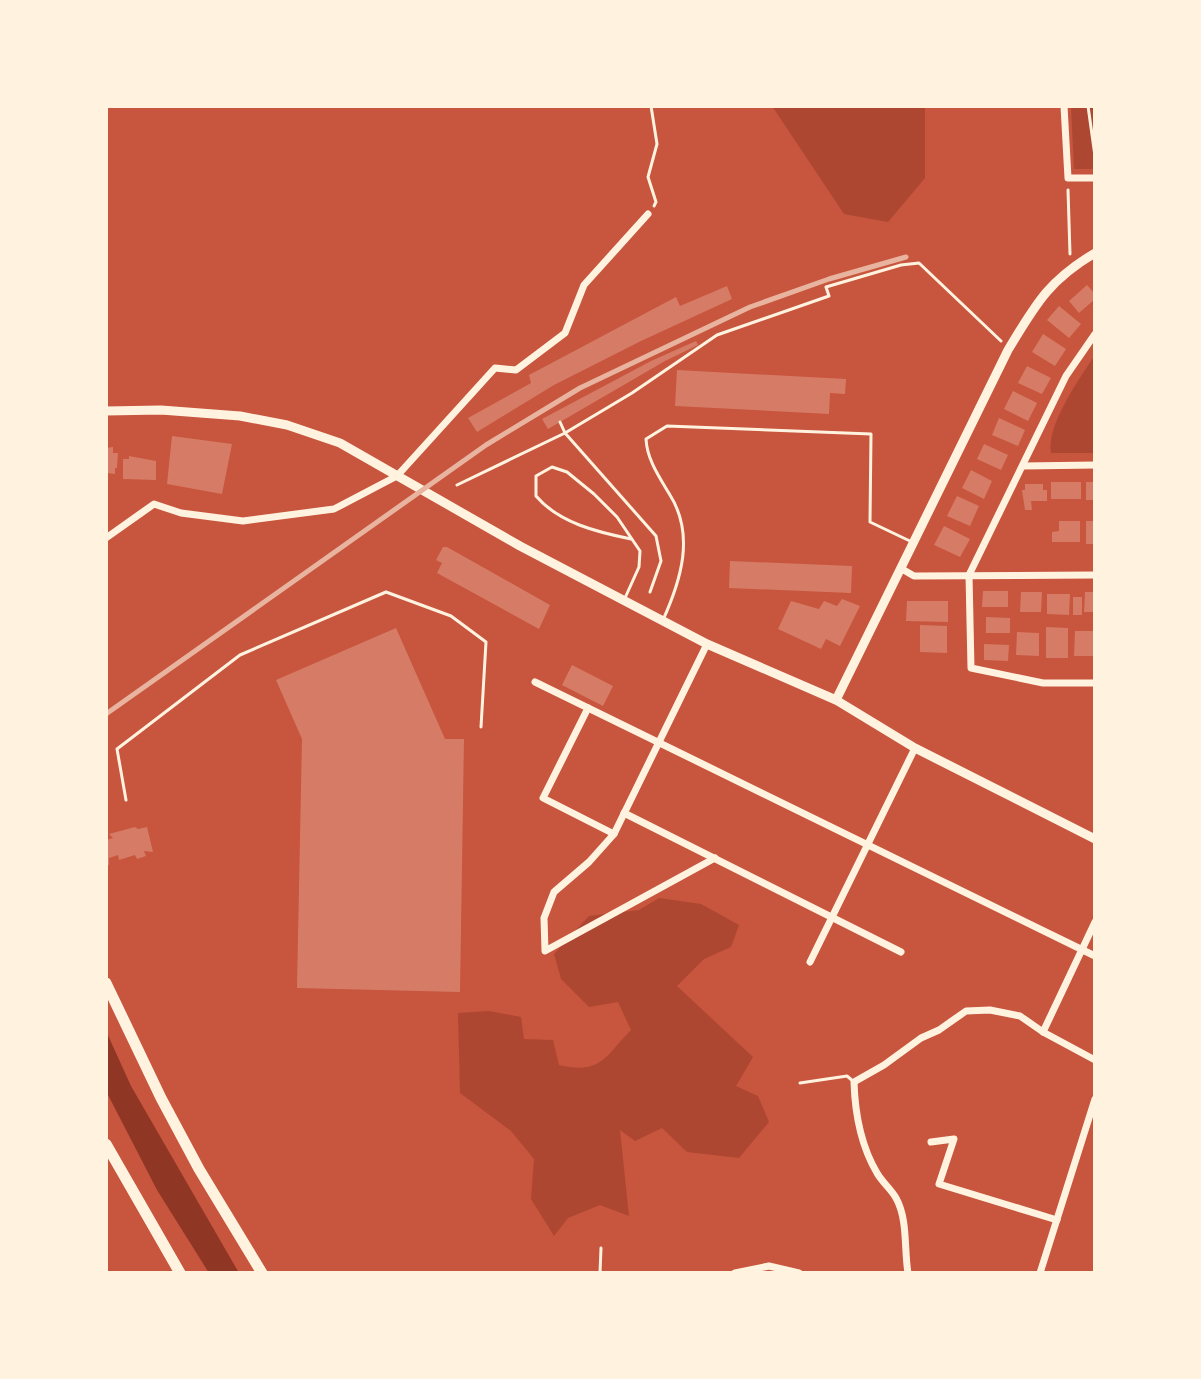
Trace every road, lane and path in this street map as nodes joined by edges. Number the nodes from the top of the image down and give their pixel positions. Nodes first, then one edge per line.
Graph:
1 (651, 106) edge
2 (1064, 106) edge
3 (1088, 106) edge
4 (1095, 156) edge
5 (1068, 178) junction
6 (1095, 178) edge
7 (648, 214) joint
8 (1095, 253) edge
9 (1070, 268) junction
10 (1095, 334) edge
11 (1008, 350) junction
12 (106, 411) edge
13 (560, 422) dead end
14 (565, 433) junction
15 (1095, 465) edge
16 (1023, 466) junction
17 (397, 476) junction
18 (457, 485) dead end
19 (106, 538) edge
20 (631, 539) junction
21 (915, 544) junction
22 (902, 569) junction
23 (969, 575) junction
24 (1095, 575) edge
25 (650, 592) dead end
26 (624, 599) junction
27 (663, 620) junction
28 (707, 644) junction
29 (535, 682) dead end
30 (1095, 683) edge
31 (836, 700) junction
32 (588, 708) junction
33 (481, 727) dead end
34 (658, 744) junction
35 (915, 748) junction
36 (126, 800) dead end
37 (624, 813) junction
38 (614, 834) junction
39 (1095, 839) edge
40 (869, 846) junction
41 (715, 858) junction
42 (833, 916) junction
43 (1095, 922) edge
44 (1082, 950) junction
45 (901, 952) dead end
46 (1095, 956) edge
47 (810, 962) dead end
48 (106, 983) edge
49 (108, 998) edge
50 (1043, 1032) junction
51 (1095, 1060) edge
52 (854, 1082) junction
53 (800, 1083) dead end
54 (1095, 1099) edge
55 (931, 1142) dead end
56 (106, 1144) edge
57 (1057, 1220) junction
58 (601, 1248) dead end
59 (180, 1273) edge
60 (262, 1273) edge
61 (600, 1273) edge
62 (735, 1273) edge
63 (799, 1273) edge
64 (908, 1273) edge
65 (1040, 1273) edge

1 - 7 path
2 - 5 street
3 - 4 path
5 - 6 street
5 - 9 path
7 - 17 street
8 - 9 street
9 - 11 street
10 - 16 street
11 - 14 path
11 - 21 street
12 - 17 street
13 - 14 path
14 - 18 path
14 - 25 path
15 - 16 street
16 - 23 street
17 - 19 street
17 - 26 street
20 - 20 lane
20 - 26 lane
21 - 22 street
21 - 27 lane
22 - 23 street
22 - 31 street
23 - 24 street
23 - 30 street
26 - 27 street
27 - 28 street
28 - 31 street
28 - 34 street
29 - 32 street
31 - 35 street
32 - 34 street
32 - 38 street
33 - 36 lane
34 - 37 street
34 - 40 street
35 - 39 street
35 - 40 street
37 - 38 street
37 - 41 street
38 - 41 street
40 - 42 street
40 - 44 street
41 - 42 street
42 - 45 street
42 - 47 street
43 - 44 street
44 - 46 street
44 - 50 street
48 - 49 main road
49 - 60 main road
50 - 51 street
50 - 52 street
52 - 53 lane
52 - 64 street
54 - 57 street
55 - 57 street
56 - 59 main road
57 - 65 street
58 - 61 lane
62 - 63 street

